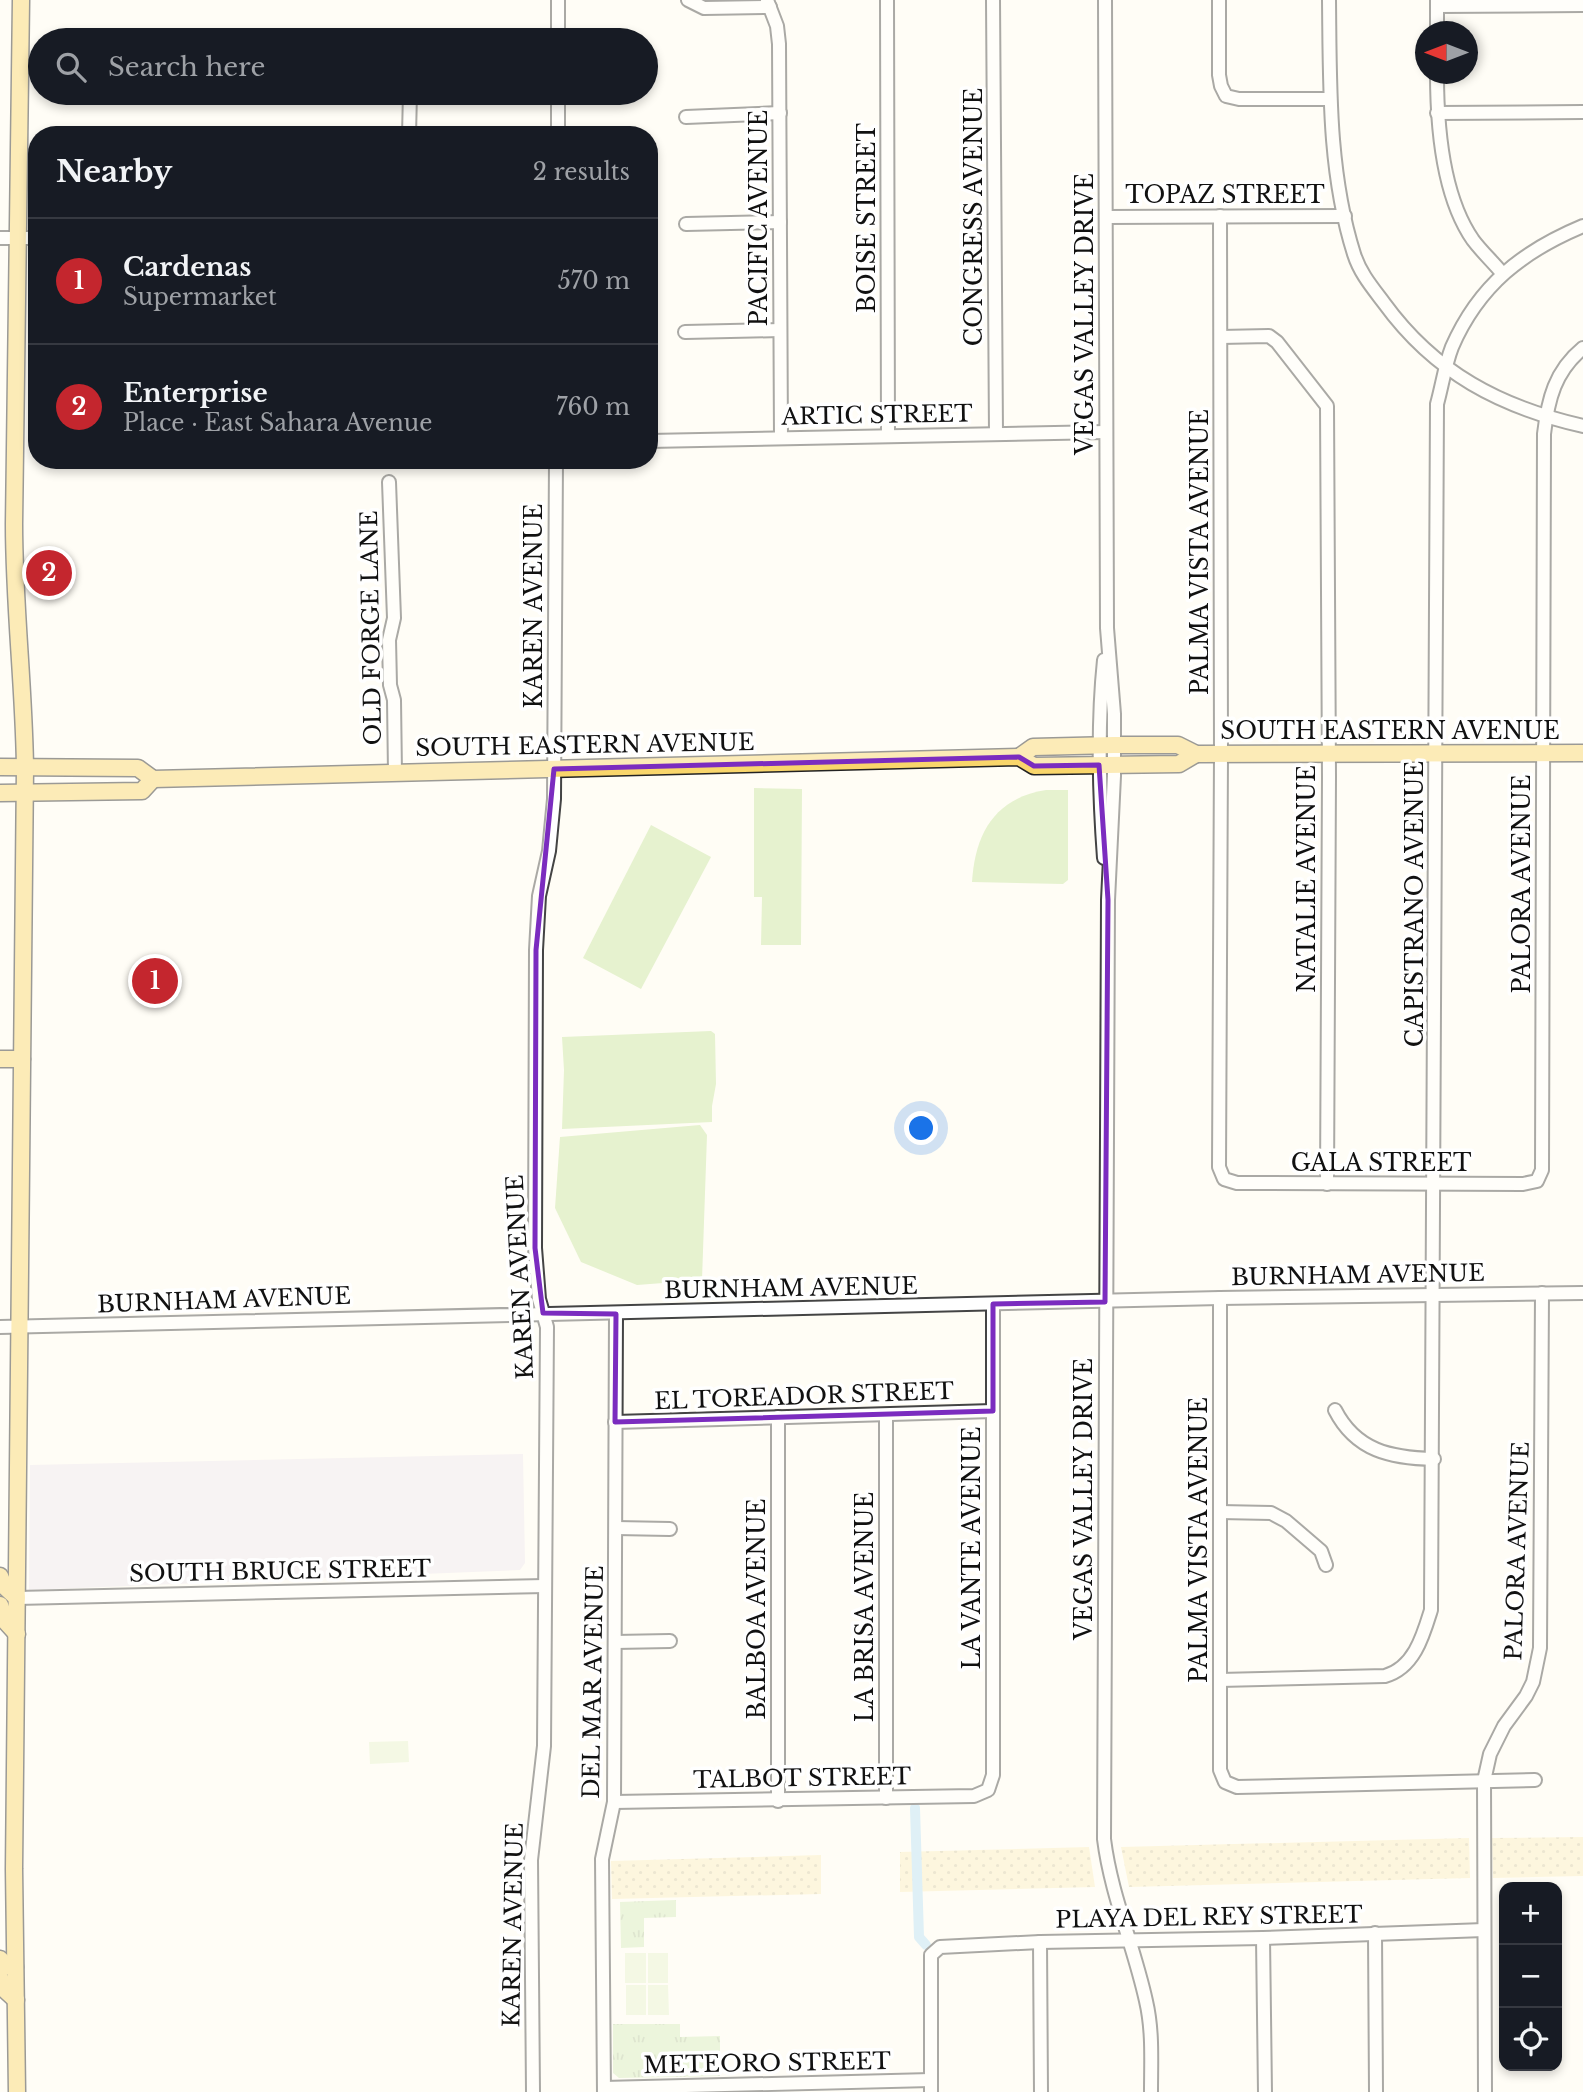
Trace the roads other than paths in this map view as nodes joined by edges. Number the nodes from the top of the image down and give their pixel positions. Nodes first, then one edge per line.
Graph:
1 (21, 0) edge
2 (558, 0) edge
3 (688, 0) edge
4 (887, 0) edge
5 (993, 0) edge
6 (1105, 0) edge
7 (1219, 0) edge
8 (1329, 0) edge
9 (768, 3) edge
10 (1437, 3) edge
11 (1583, 5) edge
12 (1437, 21) edge
13 (558, 28) edge
14 (1437, 84) edge
15 (1330, 99) junction
16 (410, 105) edge
17 (558, 105) edge
18 (1583, 112) edge
19 (780, 113) junction
20 (1437, 113) junction
21 (686, 117) dead end
22 (409, 126) edge
23 (558, 126) edge
24 (1220, 216) junction
25 (1345, 216) junction
26 (1106, 217) junction
27 (780, 222) junction
28 (686, 224) dead end
29 (1583, 226) edge
30 (0, 238) edge
31 (17, 238) junction
32 (28, 238) edge
33 (1502, 273) junction
34 (780, 330) junction
35 (685, 332) dead end
36 (1221, 337) junction
37 (1583, 348) edge
38 (1447, 366) junction
39 (1546, 418) junction
40 (1583, 426) edge
41 (1106, 432) junction
42 (996, 433) junction
43 (888, 436) junction
44 (781, 438) junction
45 (658, 441) edge
46 (556, 469) edge
47 (389, 482) dead end
48 (7, 522) edge
49 (1106, 745) junction
50 (1329, 753) junction
51 (1436, 753) junction
52 (1544, 753) junction
53 (1583, 753) edge
54 (1196, 754) junction
55 (1222, 754) junction
56 (1019, 757) junction
57 (1107, 765) junction
58 (0, 768) edge
59 (25, 768) junction
60 (554, 769) junction
61 (395, 773) junction
62 (153, 779) junction
63 (0, 793) edge
64 (25, 794) junction
65 (0, 1059) edge
66 (22, 1059) junction
67 (1224, 1180) joint
68 (1537, 1181) joint
69 (1326, 1184) junction
70 (1434, 1184) junction
71 (1542, 1293) junction
72 (1583, 1293) edge
73 (1434, 1295) junction
74 (1220, 1298) junction
75 (1105, 1301) junction
76 (993, 1304) junction
77 (543, 1313) junction
78 (616, 1314) junction
79 (0, 1327) edge
80 (20, 1327) junction
81 (1335, 1410) dead end
82 (993, 1411) junction
83 (886, 1415) junction
84 (778, 1417) junction
85 (615, 1422) junction
86 (1434, 1459) junction
87 (1220, 1512) junction
88 (616, 1528) junction
89 (670, 1529) dead end
90 (1326, 1565) dead end
91 (0, 1576) edge
92 (545, 1586) junction
93 (17, 1598) junction
94 (0, 1605) edge
95 (17, 1634) junction
96 (670, 1641) dead end
97 (615, 1642) junction
98 (1220, 1680) junction
99 (1535, 1780) dead end
100 (1484, 1781) junction
101 (988, 1790) joint
102 (886, 1798) junction
103 (778, 1801) junction
104 (614, 1802) junction
105 (1484, 1930) junction
106 (1375, 1933) junction
107 (1264, 1938) junction
108 (1040, 1942) junction
109 (1128, 1942) junction
110 (0, 1959) edge
111 (15, 1966) junction
112 (0, 1978) edge
113 (16, 2000) junction
114 (931, 2086) edge
115 (821, 2087) edge
116 (713, 2089) edge
117 (604, 2090) edge
118 (17, 2092) edge
119 (533, 2092) edge
120 (1041, 2092) edge
121 (1151, 2092) edge
122 (1265, 2092) edge
123 (1376, 2092) edge
124 (1485, 2092) edge

1 - 31 main road
2 - 13 street
3 - 9 street
4 - 43 street, BOISE STREET
5 - 42 street, CONGRESS AVENUE
6 - 26 street, VEGAS VALLEY DRIVE
7 - 15 street
8 - 15 street
9 - 19 street, PACIFIC AVENUE
10 - 11 street
10 - 12 street
14 - 20 street
15 - 25 street
16 - 22 street
17 - 23 street
18 - 20 street
19 - 21 street
19 - 27 street, PACIFIC AVENUE
20 - 33 street
24 - 25 street, TOPAZ STREET
24 - 26 street, TOPAZ STREET
24 - 36 street, PALMA VISTA AVENUE
25 - 38 street
26 - 41 street, VEGAS VALLEY DRIVE
27 - 28 street
27 - 34 street, PACIFIC AVENUE
29 - 33 street
30 - 31 street
31 - 32 street
31 - 48 main road
33 - 38 street, CAPISTRANO AVENUE
34 - 35 street
34 - 44 street, PACIFIC AVENUE
36 - 50 street, NATALIE AVENUE
36 - 55 street, PALMA VISTA AVENUE
37 - 39 street, PALORA AVENUE
38 - 39 street
38 - 51 street, CAPISTRANO AVENUE
39 - 40 street
39 - 52 street, PALORA AVENUE
41 - 42 street, ARTIC STREET
41 - 49 street, VEGAS VALLEY DRIVE
42 - 43 street, ARTIC STREET
43 - 44 street, ARTIC STREET
44 - 45 street, ARTIC STREET
46 - 60 street, KAREN AVENUE
47 - 61 street, OLD FORGE LANE
48 - 59 main road
49 - 54 main road, SOUTH EASTERN AVENUE
49 - 56 main road, SOUTH EASTERN AVENUE
49 - 57 street, VEGAS VALLEY DRIVE
50 - 51 main road, SOUTH EASTERN AVENUE
50 - 55 main road, SOUTH EASTERN AVENUE
50 - 69 street, NATALIE AVENUE
51 - 52 main road, SOUTH EASTERN AVENUE
51 - 70 street, CAPISTRANO AVENUE
52 - 53 main road, SOUTH EASTERN AVENUE
52 - 68 street, PALORA AVENUE
54 - 55 main road, SOUTH EASTERN AVENUE
54 - 57 main road, SOUTH EASTERN AVENUE
55 - 67 street, PALMA VISTA AVENUE
56 - 57 main road, SOUTH EASTERN AVENUE
56 - 60 main road, SOUTH EASTERN AVENUE
57 - 75 street, VEGAS VALLEY DRIVE
58 - 59 main road, SOUTH EASTERN AVENUE
59 - 62 main road, SOUTH EASTERN AVENUE
59 - 64 main road
60 - 61 main road, SOUTH EASTERN AVENUE
60 - 77 street, KAREN AVENUE
61 - 62 main road, SOUTH EASTERN AVENUE
62 - 64 main road, SOUTH EASTERN AVENUE
63 - 64 main road, SOUTH EASTERN AVENUE
64 - 66 main road
65 - 66 main road
66 - 80 main road
67 - 69 street, GALA STREET
68 - 70 street, GALA STREET
69 - 70 street, GALA STREET
70 - 73 street, CAPISTRANO AVENUE
71 - 72 street, BURNHAM AVENUE
71 - 73 street, BURNHAM AVENUE
71 - 100 street, PALORA AVENUE
73 - 74 street, BURNHAM AVENUE
73 - 86 street, CAPISTRANO AVENUE
74 - 75 street, BURNHAM AVENUE
74 - 87 street, PALMA VISTA AVENUE
75 - 76 street, BURNHAM AVENUE
75 - 109 street, VEGAS VALLEY DRIVE
76 - 78 street, BURNHAM AVENUE
76 - 82 street, LA VANTE AVENUE
77 - 78 street, BURNHAM AVENUE
77 - 80 street, BURNHAM AVENUE
77 - 92 street, KAREN AVENUE
78 - 85 street, DEL MAR AVENUE
79 - 80 street, BURNHAM AVENUE
80 - 93 main road
81 - 86 street
82 - 83 street, EL TOREADOR STREET
82 - 101 street, LA VANTE AVENUE
83 - 84 street, EL TOREADOR STREET
83 - 102 street, LA BRISA AVENUE
84 - 85 street, EL TOREADOR STREET
84 - 103 street, BALBOA AVENUE
85 - 88 street, DEL MAR AVENUE
86 - 98 street, CAPISTRANO AVENUE
87 - 90 street
87 - 98 street, PALMA VISTA AVENUE
88 - 89 street
88 - 97 street, DEL MAR AVENUE
91 - 93 main road
92 - 93 street, SOUTH BRUCE STREET
92 - 119 street, KAREN AVENUE
93 - 95 main road
94 - 95 main road
95 - 111 main road
96 - 97 street
97 - 104 street, DEL MAR AVENUE
98 - 100 street, PALMA VISTA AVENUE
99 - 100 street
100 - 105 street, PALORA AVENUE
101 - 102 street, TALBOT STREET
102 - 103 street, TALBOT STREET
103 - 104 street, TALBOT STREET
104 - 117 street, DEL MAR AVENUE
105 - 106 street, PLAYA DEL REY STREET
105 - 124 street, PALORA AVENUE
106 - 107 street, PLAYA DEL REY STREET
106 - 123 street
107 - 109 street, PLAYA DEL REY STREET
107 - 122 street
108 - 109 street, PLAYA DEL REY STREET
108 - 114 street, PLAYA DEL REY STREET
108 - 120 street
109 - 121 street, VEGAS VALLEY DRIVE
110 - 111 main road
111 - 113 main road
112 - 113 main road
113 - 118 main road
114 - 115 street, METEORO STREET
115 - 116 street, METEORO STREET
116 - 117 street, METEORO STREET

